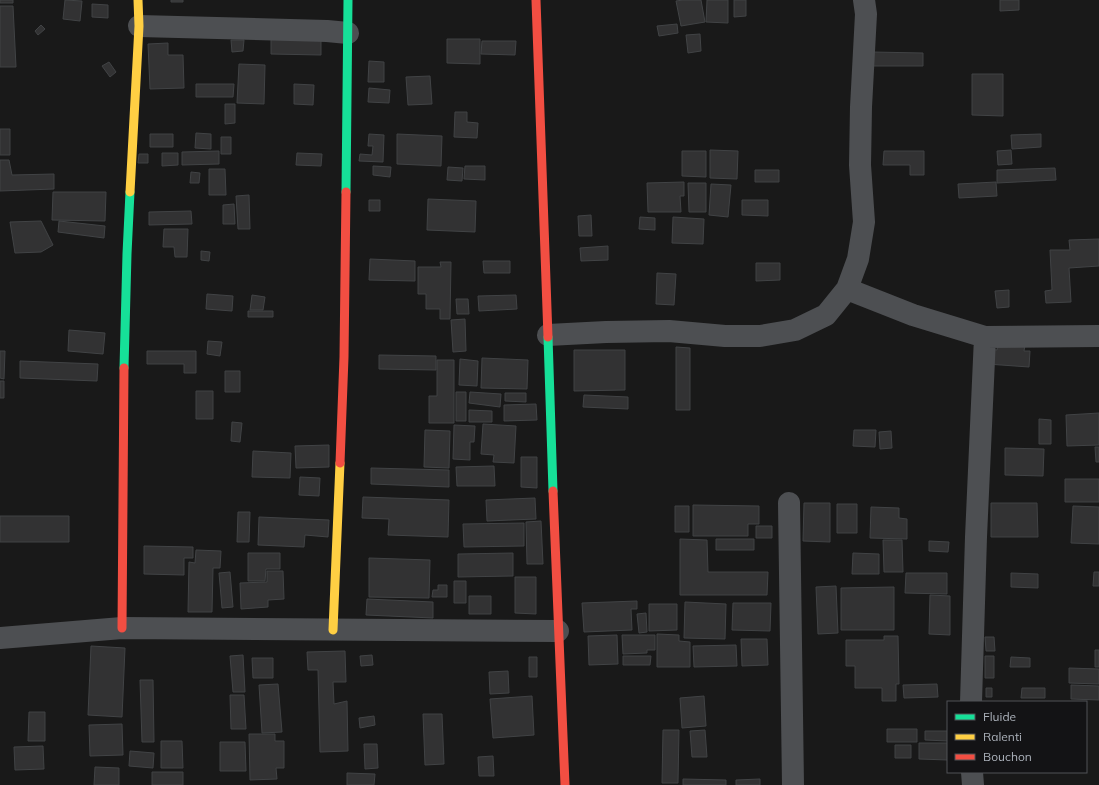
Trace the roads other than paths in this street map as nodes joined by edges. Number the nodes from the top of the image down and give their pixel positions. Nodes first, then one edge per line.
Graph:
1 (138, 0) edge
2 (348, 0) edge
3 (536, 0) edge
4 (864, 0) edge
5 (138, 26) junction
6 (348, 33) junction
7 (847, 289) junction
8 (548, 335) junction
9 (1099, 336) edge
10 (985, 337) junction
11 (790, 503) dead end
12 (122, 628) junction
13 (334, 630) junction
14 (558, 632) junction
15 (0, 638) edge
16 (971, 701) edge
17 (972, 773) edge
18 (565, 785) edge
19 (793, 785) edge
20 (973, 785) edge

1 - 5 street
2 - 6 street
3 - 8 street
4 - 7 street
5 - 6 street
5 - 12 street
6 - 13 street
7 - 8 street
7 - 10 street
8 - 14 street
9 - 10 street
10 - 16 street
11 - 19 street
12 - 13 street
12 - 15 street
13 - 14 street
14 - 18 street
17 - 20 street

